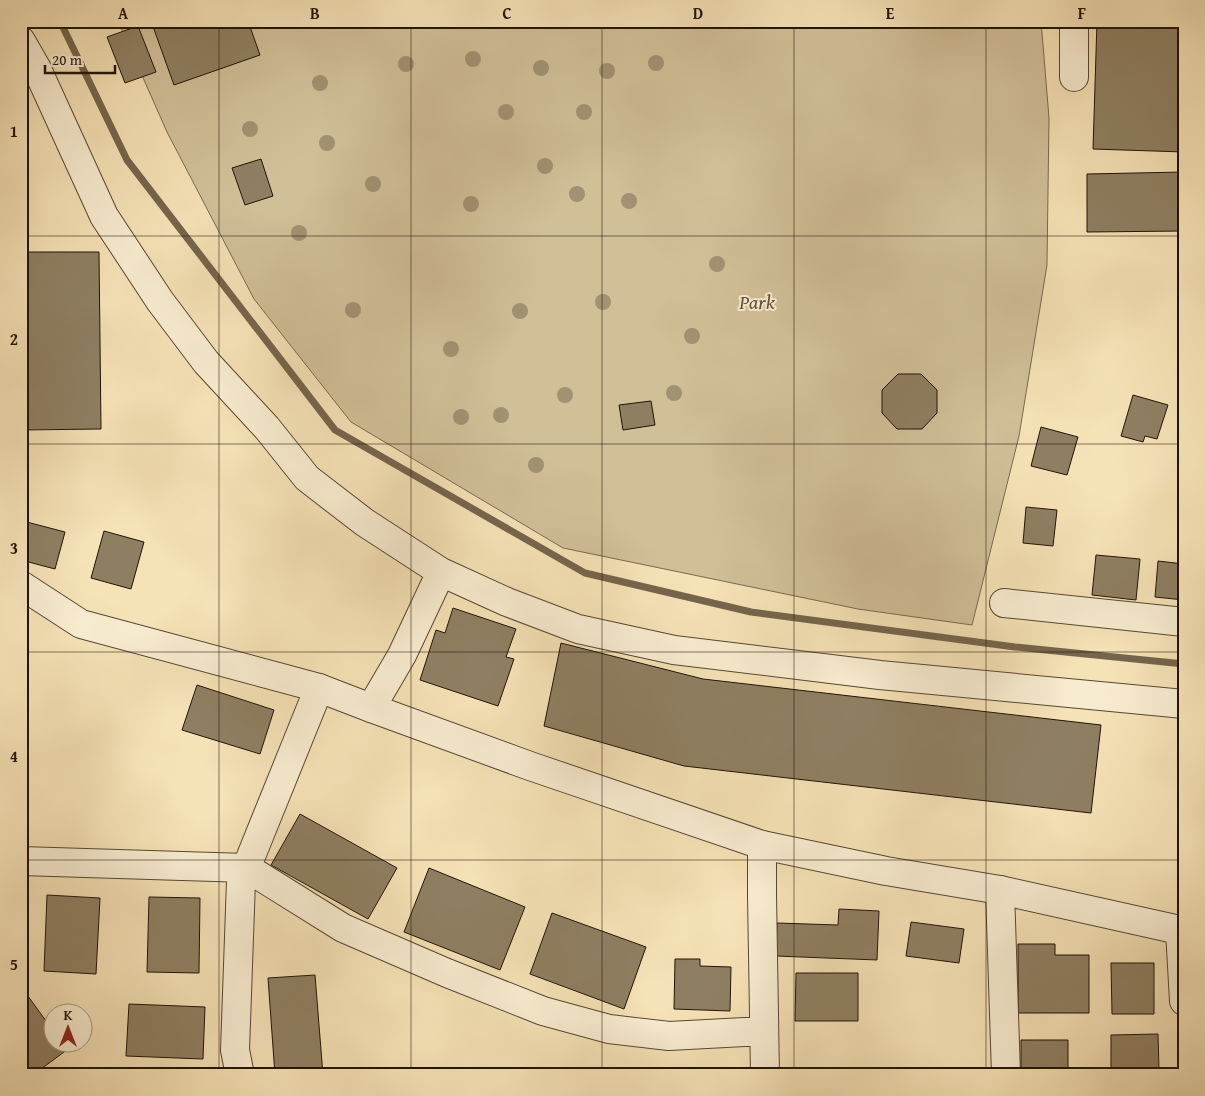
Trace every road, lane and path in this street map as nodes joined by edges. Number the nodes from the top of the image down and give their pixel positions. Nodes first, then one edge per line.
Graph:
1 (1074, 21) edge
2 (21, 41) edge
3 (1074, 77) dead end
4 (441, 572) junction
5 (21, 585) edge
6 (1004, 603) dead end
7 (1184, 622) edge
8 (319, 688) junction
9 (1184, 704) edge
10 (370, 708) junction
11 (762, 845) junction
12 (21, 860) edge
13 (247, 868) junction
14 (1000, 890) junction
15 (1182, 931) edge
16 (1184, 1001) edge
17 (764, 1031) junction
18 (240, 1075) edge
19 (765, 1075) edge
20 (1006, 1075) edge

1 - 3 street
2 - 4 street
4 - 9 street
4 - 10 street
5 - 8 street
6 - 7 street
8 - 10 street
8 - 13 street
10 - 11 street
11 - 14 street
11 - 17 street
12 - 13 street
13 - 17 street
13 - 18 street
14 - 15 street
14 - 20 street
15 - 16 street
17 - 19 street

